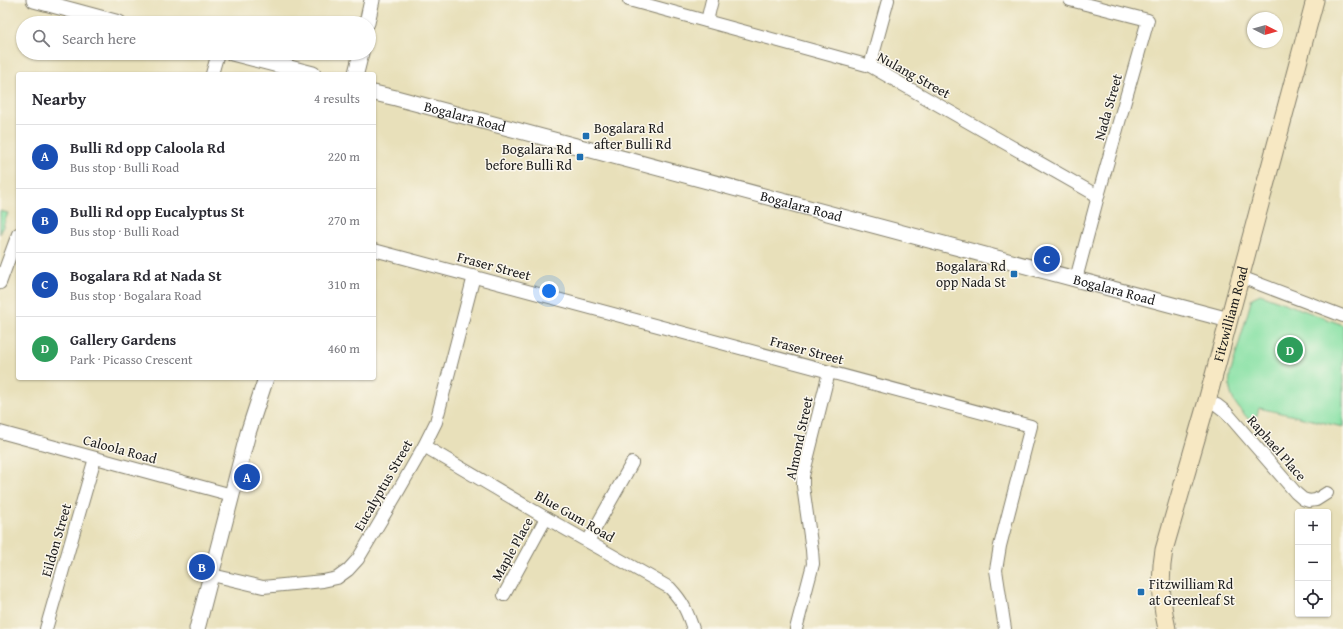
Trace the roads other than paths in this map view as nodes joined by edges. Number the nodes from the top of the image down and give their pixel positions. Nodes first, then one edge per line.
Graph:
1 (34, 0) edge
2 (372, 0) edge
3 (629, 0) edge
4 (712, 0) edge
5 (888, 0) edge
6 (1070, 0) edge
7 (1315, 0) edge
8 (75, 5) edge
9 (102, 16) edge
10 (369, 16) edge
11 (706, 21) junction
12 (216, 60) edge
13 (259, 60) edge
14 (359, 60) edge
15 (870, 66) junction
16 (213, 72) edge
17 (305, 72) edge
18 (356, 72) edge
19 (376, 93) edge
20 (1098, 196) junction
21 (16, 239) edge
22 (376, 251) edge
23 (474, 276) junction
24 (1241, 277) junction
25 (1076, 279) junction
26 (0, 283) edge
27 (1343, 316) edge
28 (1229, 320) junction
29 (829, 372) junction
30 (265, 380) edge
31 (1207, 401) junction
32 (0, 432) edge
33 (424, 446) junction
34 (95, 458) junction
35 (632, 463) dead end
36 (1327, 493) dead end
37 (232, 495) junction
38 (546, 518) junction
39 (588, 541) junction
40 (212, 575) junction
41 (504, 595) dead end
42 (46, 629) edge
43 (197, 629) edge
44 (693, 629) edge
45 (796, 629) edge
46 (1005, 629) edge
47 (1168, 629) edge

1 - 8 street
2 - 10 street
3 - 11 street, Nulang Street
4 - 11 street
5 - 15 street
6 - 20 street, Nada Street
7 - 24 main road, Fitzwilliam Road
8 - 9 street
11 - 15 street, Nulang Street
12 - 16 street
13 - 17 street
14 - 18 street
15 - 20 street, Nulang Street
19 - 25 street, Bogalara Road
20 - 25 street, Nada Street
21 - 26 street
22 - 23 street, Fraser Street
23 - 29 street, Fraser Street
23 - 33 street, Eucalyptus Street
24 - 27 street
24 - 28 main road, Fitzwilliam Road
25 - 28 street, Bogalara Road
28 - 31 main road, Fitzwilliam Road
29 - 45 street, Almond Street
29 - 46 street, Fraser Street
30 - 37 street
31 - 36 street, Raphael Place
31 - 47 main road, Fitzwilliam Road
32 - 34 street, Caloola Road
33 - 38 street, Blue Gum Road
33 - 40 street, Eucalyptus Street
34 - 37 street, Caloola Road
34 - 42 street, Eildon Street
35 - 39 street
37 - 40 street
38 - 39 street, Blue Gum Road
38 - 41 street, Maple Place
39 - 44 street, Blue Gum Road
40 - 43 street

